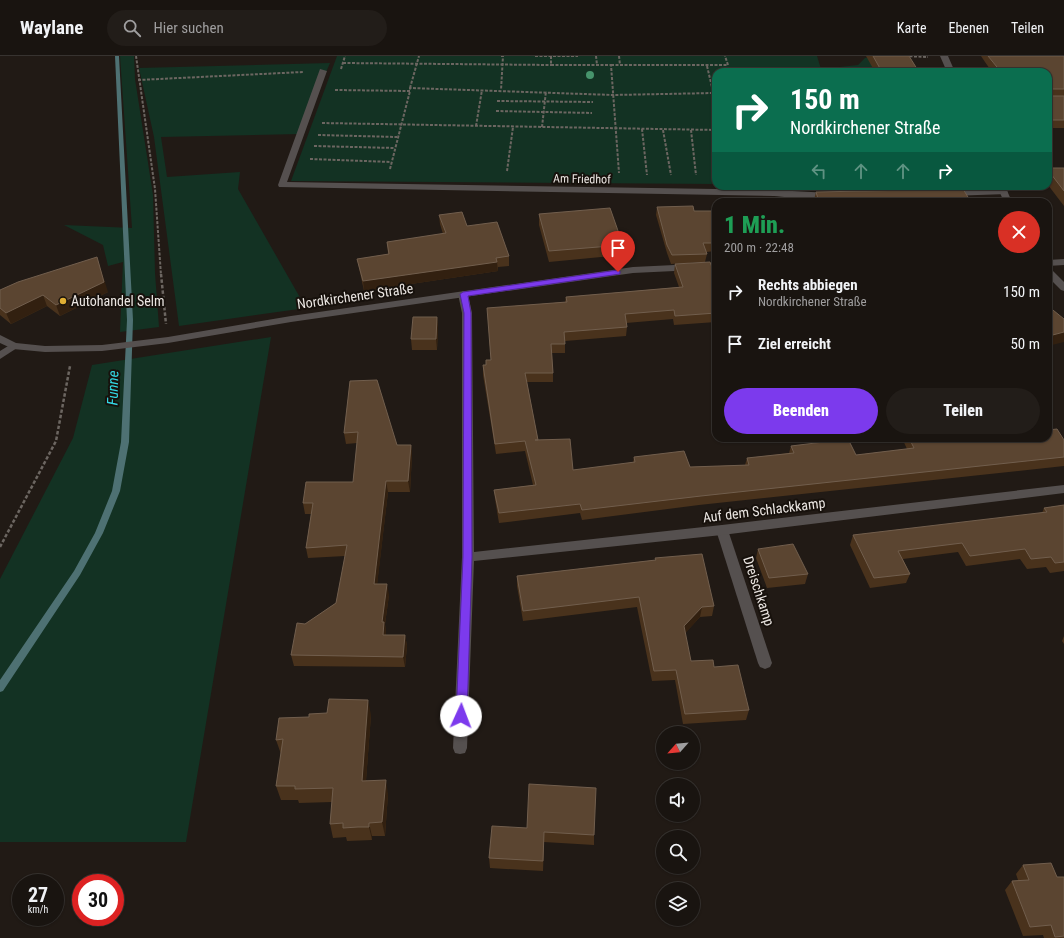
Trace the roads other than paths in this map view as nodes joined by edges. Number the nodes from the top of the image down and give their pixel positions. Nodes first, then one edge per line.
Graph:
1 (944, 56) edge
2 (949, 68) edge
3 (324, 71) road end
4 (987, 190) edge
5 (941, 193) edge
6 (839, 196) edge
7 (1064, 262) edge
8 (1052, 263) edge
9 (712, 266) edge
10 (1052, 275) edge
11 (1064, 288) edge
12 (463, 294) junction
13 (0, 338) edge
14 (13, 346) junction
15 (0, 356) edge
16 (1064, 489) edge
17 (722, 530) junction
18 (468, 557) junction
19 (765, 663) dead end
20 (460, 748) dead end

1 - 2 street
3 - 6 street, Am Friedhof
4 - 5 street
7 - 8 street
9 - 12 street, Nordkirchener Straße
10 - 11 street
12 - 14 street, Nordkirchener Straße
12 - 18 street
13 - 14 street, Nordkirchener Straße
14 - 15 street
16 - 17 street, Auf dem Schlackkamp
17 - 18 street, Auf dem Schlackkamp
17 - 19 street, Dreischkamp
18 - 20 street

